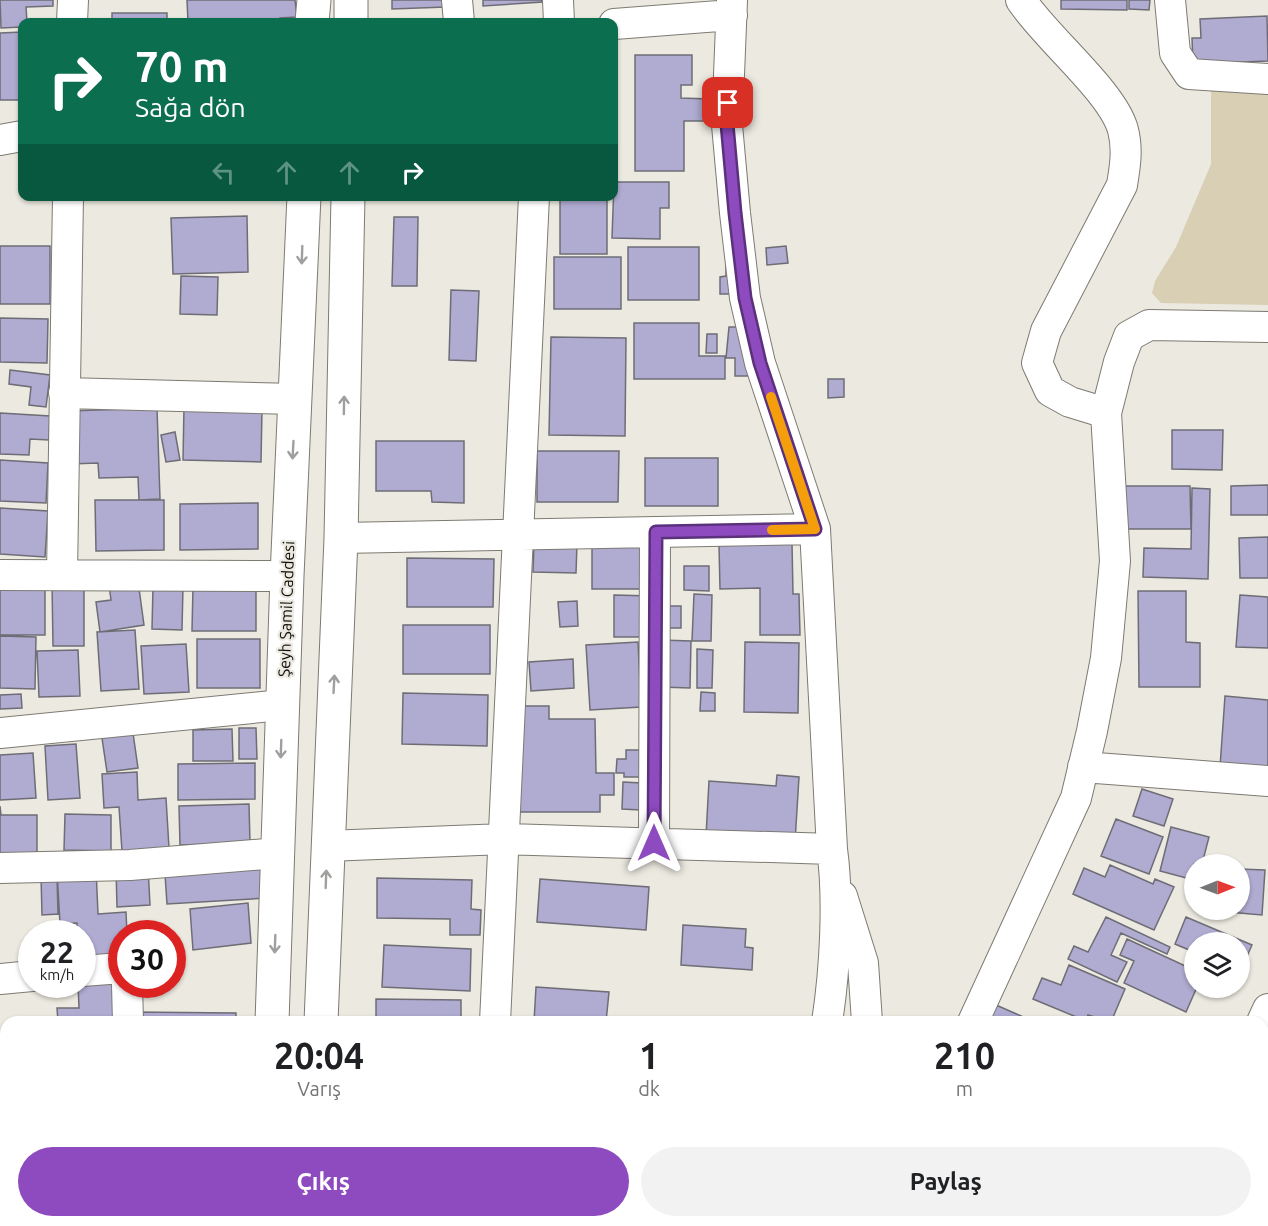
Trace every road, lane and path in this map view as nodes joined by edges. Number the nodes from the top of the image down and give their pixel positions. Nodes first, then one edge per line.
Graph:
1 (73, 0) edge
2 (314, 0) edge
3 (351, 0) edge
4 (457, 0) edge
5 (558, 0) edge
6 (1022, 0) edge
7 (1170, 0) edge
8 (732, 8) edge
9 (647, 11) edge
10 (72, 18) edge
11 (312, 18) edge
12 (351, 18) edge
13 (459, 18) edge
14 (559, 18) edge
15 (618, 22) edge
16 (1268, 79) edge
17 (18, 137) edge
18 (0, 140) edge
19 (68, 201) edge
20 (304, 201) edge
21 (348, 201) edge
22 (534, 201) edge
23 (1268, 327) edge
24 (64, 393) junction
25 (296, 399) junction
26 (1106, 413) junction
27 (815, 529) junction
28 (656, 532) junction
29 (518, 535) junction
30 (341, 538) junction
31 (0, 575) edge
32 (62, 575) junction
33 (287, 576) junction
34 (282, 705) junction
35 (0, 733) edge
36 (1083, 767) junction
37 (1268, 781) edge
38 (504, 839) junction
39 (654, 843) junction
40 (327, 846) junction
41 (278, 853) junction
42 (834, 861) junction
43 (0, 868) edge
44 (18, 977) edge
45 (0, 979) edge
46 (127, 998) edge
47 (128, 1016) edge
48 (272, 1016) edge
49 (321, 1016) edge
50 (495, 1016) edge
51 (828, 1016) edge
52 (867, 1016) edge
53 (976, 1016) edge

1 - 10 street
2 - 11 main road
3 - 12 main road
4 - 13 street
5 - 14 street
6 - 26 street
7 - 16 street
8 - 9 street
8 - 27 street
9 - 15 street
17 - 18 street
19 - 24 street
20 -> 25 main road, Şeyh Şamil Caddesi
30 -> 21 main road
22 - 29 street
23 - 26 street
24 - 25 street
24 - 32 street
25 -> 33 main road, Şeyh Şamil Caddesi
26 - 36 street
27 - 28 street
27 - 42 street
28 - 29 street
28 - 39 street
29 - 30 street
29 - 38 street
40 -> 30 main road
31 - 32 street
32 - 33 street
33 - 34 main road, Şeyh Şamil Caddesi
34 - 35 street
34 -> 41 main road, Şeyh Şamil Caddesi
36 - 37 street
36 - 53 street
38 - 39 street
38 - 40 street
38 - 50 street
39 - 42 street
49 -> 40 main road
41 - 43 street
41 -> 48 main road, Şeyh Şamil Caddesi
42 - 51 street
42 - 52 street
44 - 45 street
46 - 47 street

